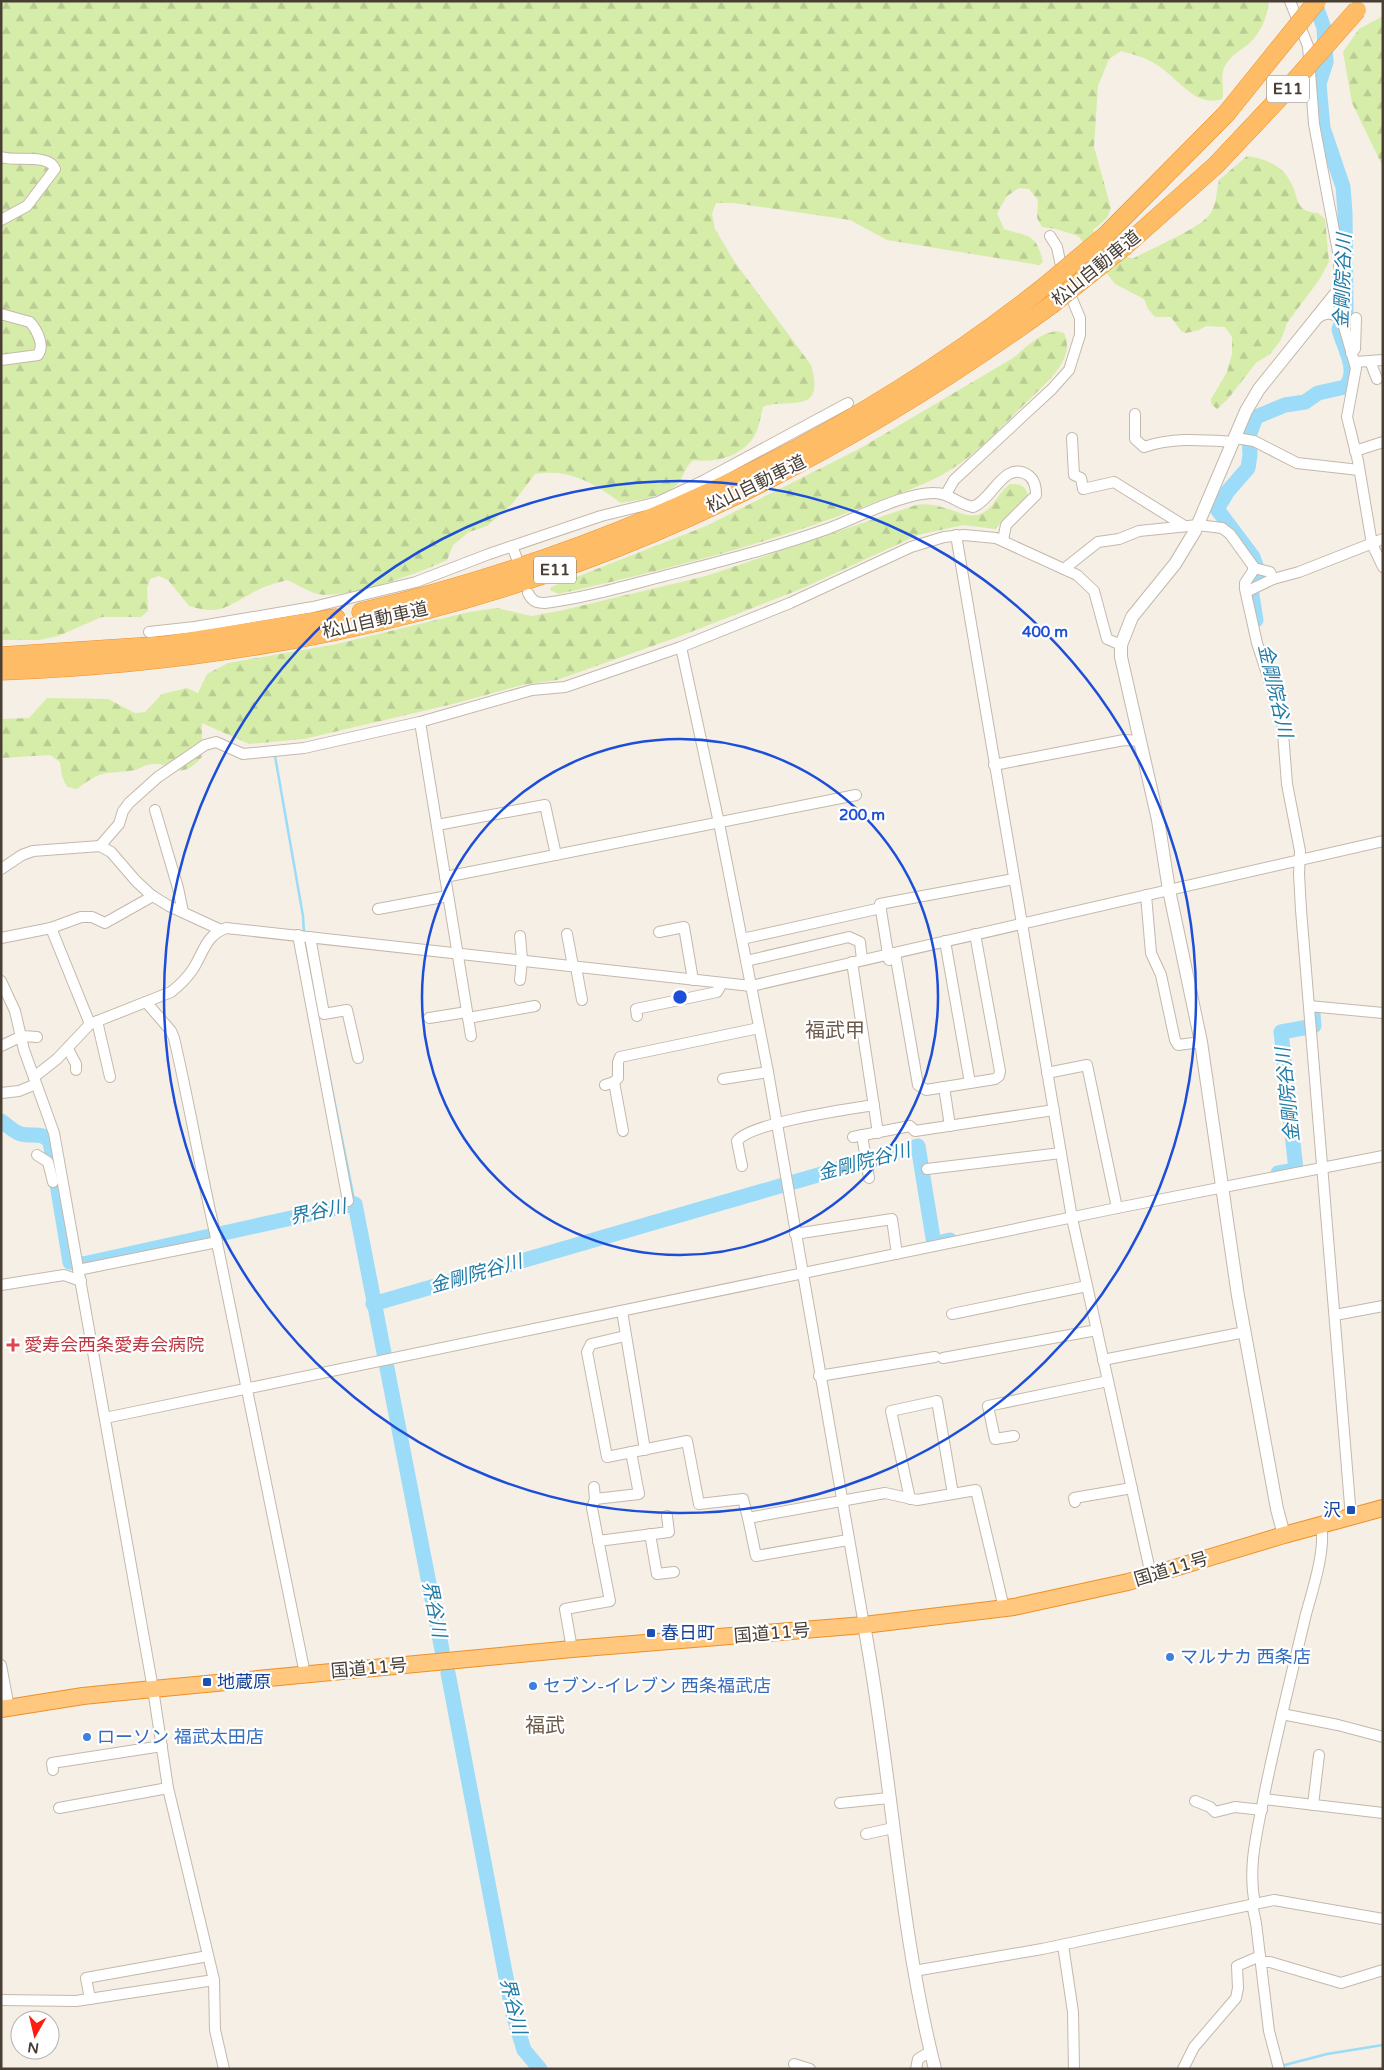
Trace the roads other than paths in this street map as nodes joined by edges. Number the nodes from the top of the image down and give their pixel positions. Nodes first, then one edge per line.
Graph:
1 (1290, 1) edge
2 (1317, 1) edge
3 (1360, 6) edge
4 (1, 157) edge
5 (1, 220) edge
6 (1050, 236) dead end
7 (1338, 291) junction
8 (1, 314) edge
9 (1317, 317) junction
10 (1356, 318) dead end
11 (1342, 319) junction
12 (1353, 358) junction
13 (1, 360) edge
14 (1383, 360) edge
15 (1370, 361) junction
16 (1377, 380) dead end
17 (848, 403) dead end
18 (1136, 414) dead end
19 (1072, 438) dead end
20 (1235, 440) junction
21 (1383, 442) edge
22 (1355, 451) junction
23 (1359, 470) junction
24 (946, 494) junction
25 (1198, 525) junction
26 (1183, 526) junction
27 (956, 535) junction
28 (1383, 539) edge
29 (1003, 540) junction
30 (1372, 544) junction
31 (512, 546) junction
32 (517, 559) dead end
33 (1383, 567) edge
34 (1064, 569) junction
35 (1264, 572) junction
36 (1249, 591) junction
37 (528, 593) dead end
38 (149, 632) dead end
39 (1121, 646) junction
40 (681, 647) junction
41 (1, 656) edge
42 (1, 671) edge
43 (420, 722) junction
44 (1140, 741) junction
45 (994, 765) junction
46 (856, 795) dead end
47 (155, 810) dead end
48 (719, 823) junction
49 (437, 825) junction
50 (1383, 841) edge
51 (100, 846) junction
52 (556, 856) junction
53 (1300, 860) junction
54 (1, 869) edge
55 (445, 877) junction
56 (1014, 879) junction
57 (1169, 890) junction
58 (1146, 895) junction
59 (153, 896) junction
60 (448, 896) junction
61 (881, 908) junction
62 (378, 909) dead end
63 (183, 912) junction
64 (1021, 924) junction
65 (51, 928) junction
66 (221, 930) junction
67 (659, 932) dead end
68 (567, 934) dead end
69 (975, 934) junction
70 (304, 936) junction
71 (520, 936) dead end
72 (1, 938) edge
73 (742, 939) junction
74 (945, 941) junction
75 (457, 953) junction
76 (891, 953) junction
77 (522, 960) junction
78 (862, 960) junction
79 (746, 962) junction
80 (852, 962) junction
81 (575, 966) junction
82 (520, 980) dead end
83 (693, 980) junction
84 (1, 981) edge
85 (722, 983) junction
86 (751, 986) junction
87 (582, 1000) dead end
88 (146, 1002) junction
89 (535, 1006) dead end
90 (1309, 1006) junction
91 (1383, 1013) edge
92 (467, 1015) junction
93 (637, 1016) dead end
94 (430, 1018) dead end
95 (93, 1023) junction
96 (759, 1028) junction
97 (22, 1036) junction
98 (471, 1036) dead end
99 (36, 1037) dead end
100 (1201, 1042) junction
101 (1, 1046) edge
102 (68, 1049) junction
103 (358, 1058) dead end
104 (76, 1070) dead end
105 (768, 1072) junction
106 (1047, 1073) junction
107 (110, 1077) dead end
108 (35, 1080) junction
109 (723, 1080) dead end
110 (970, 1083) junction
111 (944, 1087) junction
112 (913, 1091) dead end
113 (1, 1093) edge
114 (874, 1105) junction
115 (1054, 1110) junction
116 (777, 1124) junction
117 (950, 1126) junction
118 (623, 1131) dead end
119 (878, 1132) junction
120 (1061, 1152) junction
121 (37, 1155) dead end
122 (1383, 1156) edge
123 (53, 1161) junction
124 (742, 1166) dead end
125 (1322, 1168) junction
126 (927, 1169) dead end
127 (869, 1178) dead end
128 (53, 1182) dead end
129 (1221, 1187) junction
130 (348, 1201) dead end
131 (1117, 1208) junction
132 (1072, 1218) junction
133 (795, 1234) junction
134 (216, 1238) junction
135 (897, 1254) junction
136 (78, 1266) junction
137 (802, 1274) junction
138 (80, 1281) junction
139 (1, 1285) edge
140 (1087, 1286) junction
141 (1383, 1306) edge
142 (622, 1311) junction
143 (952, 1314) dead end
144 (1335, 1315) junction
145 (1097, 1330) junction
146 (1245, 1332) junction
147 (625, 1336) junction
148 (1103, 1360) junction
149 (820, 1376) junction
150 (1108, 1381) junction
151 (247, 1388) junction
152 (105, 1418) junction
153 (1014, 1436) dead end
154 (645, 1450) junction
155 (630, 1452) junction
156 (594, 1487) dead end
157 (1132, 1488) junction
158 (953, 1494) junction
159 (910, 1499) junction
160 (595, 1500) junction
161 (841, 1501) junction
162 (1075, 1502) dead end
163 (1383, 1508) edge
164 (668, 1516) dead end
165 (1351, 1516) junction
166 (748, 1518) junction
167 (1321, 1525) junction
168 (650, 1534) junction
169 (1284, 1535) junction
170 (848, 1540) junction
171 (598, 1541) junction
172 (674, 1572) dead end
173 (1151, 1575) junction
174 (1004, 1608) junction
175 (864, 1625) junction
176 (572, 1649) junction
177 (1, 1665) edge
178 (305, 1674) junction
179 (153, 1689) junction
180 (5, 1708) edge
181 (1282, 1714) junction
182 (1383, 1737) edge
183 (162, 1746) junction
184 (1319, 1755) dead end
185 (53, 1770) dead end
186 (168, 1788) junction
187 (889, 1798) junction
188 (1264, 1798) junction
189 (1195, 1801) dead end
190 (840, 1803) dead end
191 (1314, 1805) junction
192 (59, 1808) dead end
193 (1262, 1810) junction
194 (1383, 1813) edge
195 (893, 1828) junction
196 (866, 1834) dead end
197 (1253, 1904) junction
198 (1383, 1919) edge
199 (1063, 1945) junction
200 (208, 1956) junction
201 (1261, 1959) junction
202 (1383, 1970) edge
203 (914, 1971) junction
204 (214, 1980) junction
205 (90, 1999) junction
206 (1, 2000) edge
207 (931, 2050) junction
208 (794, 2064) dead end
209 (224, 2069) edge
210 (810, 2069) edge
211 (916, 2069) edge
212 (935, 2069) edge
213 (1074, 2069) edge
214 (1183, 2069) edge
215 (1279, 2069) edge

1 - 7 street
2 - 41 highway, 松山自動車道 / E11, bridge
3 - 42 highway, 松山自動車道 / E11, bridge
4 - 5 street
6 - 24 street
7 - 9 street
7 - 11 street
8 - 13 street
9 - 11 street
9 - 20 street
10 - 12 street
11 - 12 street
12 - 15 street
12 - 22 street
14 - 15 street
15 - 16 street
17 - 31 street
18 - 20 street
19 - 26 street
20 - 23 street
20 - 25 street
21 - 22 street
22 - 23 street
23 - 30 street
24 - 29 street
24 - 37 street
25 - 26 street
25 - 35 street
25 - 39 street
26 - 34 street
27 - 29 street
27 - 40 street
27 - 45 street
28 - 30 street
29 - 34 street
30 - 33 street
30 - 35 street
31 - 32 street
31 - 38 street
34 - 39 street
35 - 36 street
35 - 36 street
36 - 53 street
39 - 44 street
40 - 43 street
40 - 48 street
43 - 49 street
43 - 51 street
44 - 45 street
44 - 57 street
45 - 56 street
46 - 48 street
47 - 63 street
48 - 52 street
48 - 73 street
49 - 52 street
49 - 55 street
50 - 53 street
51 - 54 street
51 - 59 street
52 - 55 street
53 - 57 street
53 - 90 street
55 - 60 street
56 - 61 street
56 - 64 street
57 - 58 street
57 - 100 street
58 - 64 street
58 - 100 street
59 - 63 street
59 - 65 street
60 - 62 street
60 - 75 street
61 - 73 street
61 - 76 street
63 - 66 street
64 - 69 street
64 - 106 street
65 - 72 street
65 - 95 street
66 - 70 street
66 - 88 street
67 - 83 street
68 - 81 street
69 - 74 street
69 - 110 street
70 - 75 street
70 - 103 street
70 - 130 street
71 - 77 street
73 - 79 street
74 - 76 street
74 - 110 street
75 - 77 street
75 - 92 street
76 - 78 street
76 - 111 street
76 - 112 street
77 - 81 street
77 - 82 street
78 - 79 street
78 - 80 street
79 - 86 street
80 - 86 street
80 - 114 street
81 - 83 street
81 - 87 street
83 - 85 street
84 - 97 street
85 - 86 street
85 - 93 street
86 - 96 street
88 - 95 street
88 - 134 street
89 - 92 street
90 - 91 street
90 - 125 street
92 - 94 street
92 - 98 street
95 - 102 street
95 - 107 street
96 - 105 street
96 - 118 street
97 - 99 street
97 - 101 street
97 - 108 street
100 - 129 street
102 - 104 street
102 - 108 street
105 - 109 street
105 - 116 street
106 - 115 street
106 - 131 street
108 - 113 street
108 - 123 street
110 - 111 street
111 - 117 street
114 - 116 street
114 - 119 street
115 - 117 street
115 - 120 street
116 - 124 street
116 - 133 street
117 - 119 street
119 - 127 street
120 - 126 street
120 - 132 street
121 - 123 street
122 - 125 street
123 - 128 street
123 - 136 street
125 - 129 street
125 - 144 street
129 - 131 street
129 - 146 street
131 - 132 street
132 - 135 street
132 - 140 street
133 - 135 street
133 - 137 street
134 - 136 street
134 - 151 street
135 - 137 street
136 - 138 street
137 - 142 street
137 - 149 street
138 - 139 street
138 - 152 street
140 - 143 street
140 - 145 street
141 - 144 street
142 - 147 street
142 - 151 street
144 - 165 street
145 - 148 street
145 - 149 street
146 - 148 street
146 - 169 street
147 - 154 street
147 - 155 street
148 - 150 street
149 - 161 street
150 - 153 street
150 - 157 street
151 - 152 street
151 - 178 street
152 - 179 street
154 - 155 street
154 - 166 street
155 - 160 street
156 - 160 street
157 - 162 street
157 - 173 street
158 - 159 street
158 - 159 street
158 - 174 street
159 - 161 street
160 - 171 street
161 - 166 street
161 - 170 street
163 - 165 highway, 国道11号
164 - 168 street
165 - 167 highway, 国道11号
166 - 170 street
167 - 169 highway, 国道11号
167 - 181 street
168 - 171 street
168 - 172 street
169 - 173 highway, 国道11号
170 - 175 street
171 - 176 street
173 - 174 highway, 国道11号
174 - 175 highway, 国道11号
175 - 176 highway, 国道11号
175 - 187 street
176 - 178 highway, 国道11号
177 - 180 street
178 - 179 highway, 国道11号
179 - 180 highway, 国道11号
179 - 183 street
181 - 182 street
181 - 188 street
183 - 185 street
183 - 186 street
184 - 191 street
186 - 192 street
186 - 200 street
187 - 190 street
187 - 195 street
188 - 191 street
188 - 193 street
189 - 193 street
191 - 194 street
193 - 197 street
195 - 196 street
195 - 203 street
197 - 198 street
197 - 199 street
197 - 201 street
199 - 203 street
199 - 213 street
200 - 204 street
200 - 205 street
201 - 202 street
201 - 214 street
201 - 215 street
203 - 207 street
204 - 205 street
204 - 209 street
205 - 206 street
207 - 211 street
207 - 212 street
208 - 210 street

